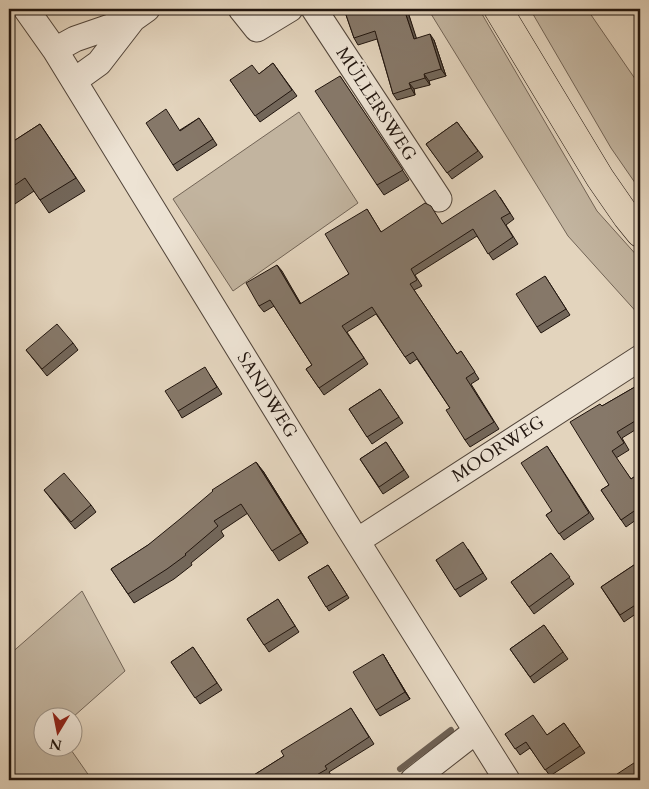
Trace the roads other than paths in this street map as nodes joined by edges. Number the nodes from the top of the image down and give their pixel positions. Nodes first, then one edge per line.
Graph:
1 (26, 9) edge
2 (242, 9) edge
3 (290, 9) edge
4 (314, 9) edge
5 (498, 9) edge
6 (140, 14) edge
7 (55, 50) junction
8 (74, 81) junction
9 (439, 198) dead end
10 (640, 233) edge
11 (640, 358) edge
12 (356, 541) junction
13 (476, 731) junction
14 (413, 780) edge
15 (507, 780) edge

1 - 7 street, SANDWEG
2 - 3 street
4 - 9 street, MÜLLERSWEG
5 - 10 highway
6 - 7 street
6 - 8 street
7 - 8 street, SANDWEG
8 - 12 street, SANDWEG
11 - 12 street, MOORWEG
12 - 13 street, SANDWEG
13 - 14 street
13 - 15 street, SANDWEG

